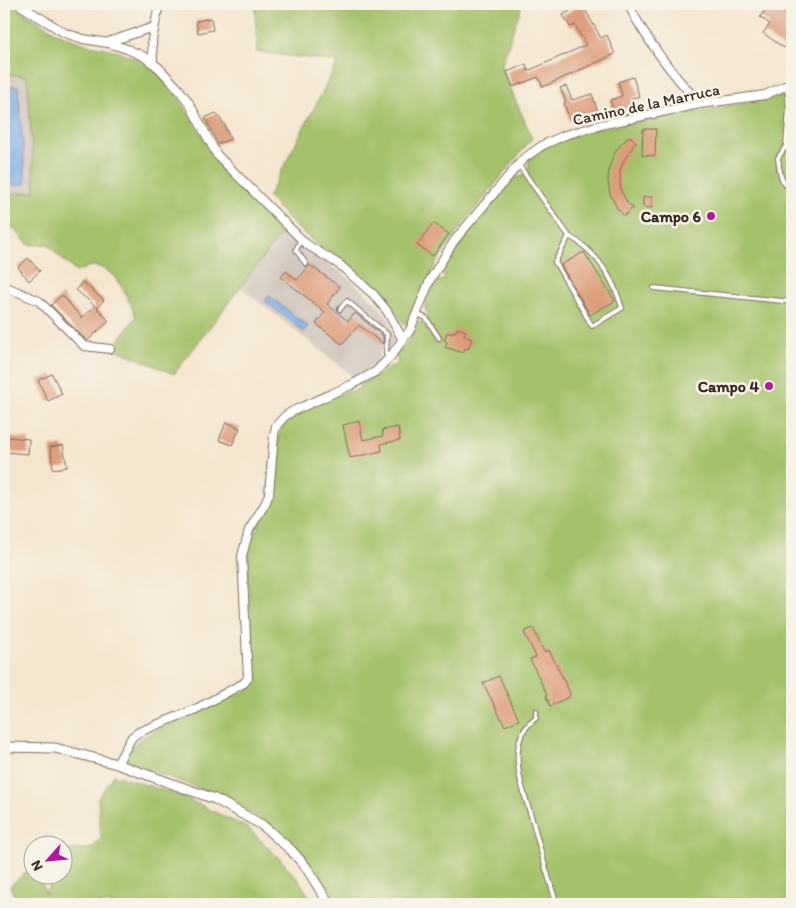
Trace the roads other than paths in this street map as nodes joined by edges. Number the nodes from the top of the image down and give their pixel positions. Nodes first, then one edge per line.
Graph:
1 (18, 4) edge
2 (159, 4) edge
3 (628, 4) edge
4 (154, 27) junction
5 (108, 43) junction
6 (153, 63) junction
7 (790, 82) edge
8 (700, 104) junction
9 (518, 164) junction
10 (792, 190) edge
11 (569, 236) junction
12 (301, 239) junction
13 (306, 264) dead end
14 (4, 286) edge
15 (654, 288) dead end
16 (792, 302) edge
17 (340, 309) dead end
18 (417, 314) junction
19 (440, 338) dead end
20 (403, 340) junction
21 (110, 349) dead end
22 (390, 357) junction
23 (536, 711) dead end
24 (4, 747) edge
25 (117, 764) junction
26 (328, 904) edge
27 (557, 904) edge

1 - 5 street
2 - 4 street
3 - 8 street
4 - 5 street
4 - 6 street
5 - 6 street
6 - 12 street
7 - 8 street, Camino de la Marruca
7 - 10 lane
8 - 9 street, Camino de la Marruca
9 - 11 lane
9 - 18 street, Camino de la Marruca
11 - 11 lane
12 - 13 lane
12 - 20 street
14 - 21 street
15 - 16 lane
17 - 22 lane
18 - 19 lane
18 - 20 street, Camino de la Marruca
20 - 22 street, Camino de la Marruca
22 - 25 street, Camino de la Marruca
23 - 27 lane
24 - 25 street
25 - 26 street

